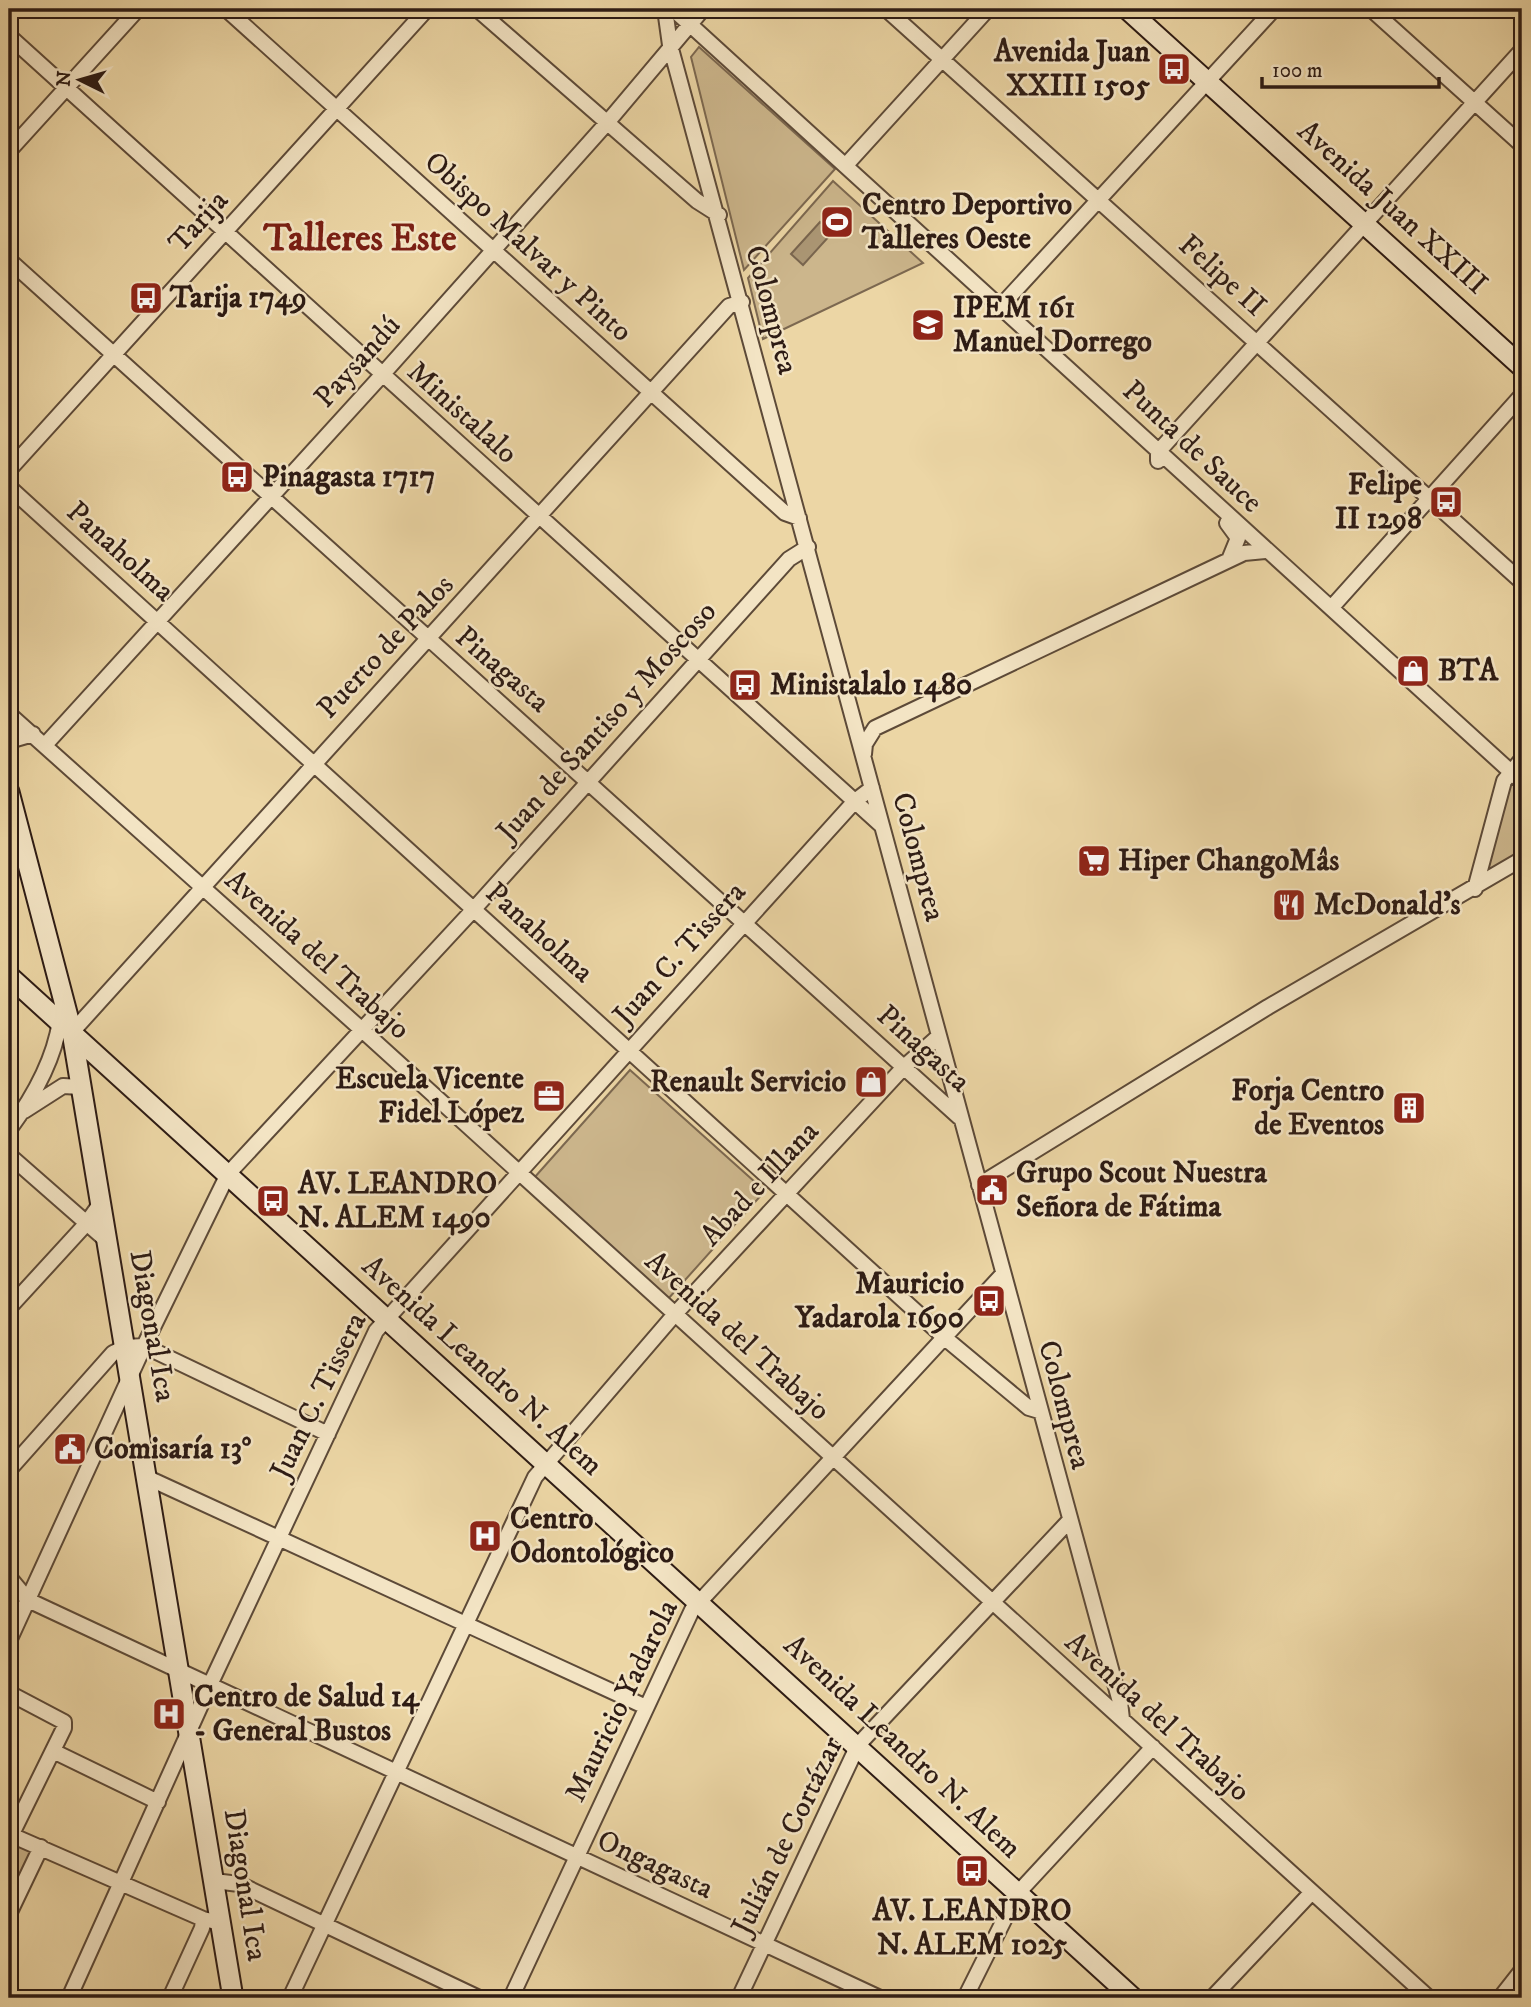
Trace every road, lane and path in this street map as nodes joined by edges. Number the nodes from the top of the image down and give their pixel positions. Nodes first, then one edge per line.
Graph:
1 (138, 9) edge
2 (226, 9) edge
3 (426, 9) edge
4 (477, 9) edge
5 (664, 9) edge
6 (673, 9) edge
7 (702, 9) edge
8 (886, 9) edge
9 (988, 9) edge
10 (1127, 9) edge
11 (1274, 9) edge
12 (1371, 9) edge
13 (688, 24) junction
14 (9, 36) edge
15 (670, 46) junction
16 (1522, 50) edge
17 (942, 60) junction
18 (1208, 81) junction
19 (65, 88) junction
20 (1474, 103) junction
21 (336, 109) junction
22 (606, 124) junction
23 (1522, 145) edge
24 (9, 151) edge
25 (846, 165) junction
26 (1098, 200) junction
27 (719, 215) junction
28 (1366, 224) junction
29 (225, 233) junction
30 (495, 249) junction
31 (9, 260) edge
32 (742, 302) junction
33 (1000, 307) junction
34 (1257, 343) junction
35 (113, 355) junction
36 (1522, 367) edge
37 (382, 375) junction
38 (651, 395) junction
39 (1522, 395) edge
40 (1158, 452) junction
41 (9, 470) edge
42 (9, 487) edge
43 (1430, 497) junction
44 (271, 498) junction
45 (540, 518) junction
46 (799, 518) junction
47 (808, 547) junction
48 (1265, 551) junction
49 (1229, 560) junction
50 (1522, 582) edge
51 (1332, 607) junction
52 (158, 622) junction
53 (429, 640) junction
54 (699, 661) junction
55 (9, 714) edge
56 (852, 715) junction
57 (875, 728) junction
58 (33, 734) junction
59 (9, 741) edge
60 (45, 745) junction
61 (863, 755) junction
62 (1522, 759) edge
63 (314, 764) junction
64 (1511, 771) junction
65 (588, 781) junction
66 (1522, 782) edge
67 (872, 788) junction
68 (9, 792) edge
69 (855, 801) junction
70 (882, 826) junction
71 (1522, 859) edge
72 (202, 888) junction
73 (1475, 889) junction
74 (474, 909) junction
75 (744, 922) junction
76 (9, 976) edge
77 (66, 1027) junction
78 (361, 1029) junction
79 (939, 1036) junction
80 (629, 1050) junction
81 (46, 1067) junction
82 (904, 1067) junction
83 (75, 1086) junction
84 (23, 1111) junction
85 (960, 1118) junction
86 (9, 1130) edge
87 (9, 1155) edge
88 (517, 1173) junction
89 (228, 1174) junction
90 (979, 1185) junction
91 (786, 1194) junction
92 (100, 1204) junction
93 (86, 1224) junction
94 (106, 1240) junction
95 (1002, 1275) junction
96 (9, 1308) edge
97 (676, 1314) junction
98 (384, 1319) junction
99 (945, 1338) junction
100 (135, 1346) junction
101 (131, 1379) junction
102 (1039, 1412) junction
103 (328, 1434) junction
104 (833, 1457) junction
105 (544, 1464) junction
106 (9, 1470) edge
107 (148, 1478) junction
108 (1069, 1521) junction
109 (280, 1536) junction
110 (9, 1577) edge
111 (28, 1600) junction
112 (991, 1601) junction
113 (698, 1602) junction
114 (466, 1623) junction
115 (12, 1629) edge
116 (9, 1641) edge
117 (179, 1673) junction
118 (209, 1687) junction
119 (9, 1693) edge
120 (646, 1707) junction
121 (1122, 1719) junction
122 (190, 1730) junction
123 (858, 1745) junction
124 (1153, 1747) junction
125 (52, 1751) junction
126 (393, 1772) junction
127 (158, 1802) junction
128 (10, 1837) edge
129 (41, 1847) junction
130 (576, 1857) junction
131 (214, 1881) junction
132 (122, 1883) junction
133 (1311, 1893) junction
134 (1017, 1894) junction
135 (9, 1913) edge
136 (212, 1921) junction
137 (324, 1924) junction
138 (764, 1944) junction
139 (1522, 1970) edge
140 (69, 1998) edge
141 (170, 1998) edge
142 (233, 1998) edge
143 (290, 1998) edge
144 (479, 1998) edge
145 (511, 1998) edge
146 (738, 1998) edge
147 (880, 1998) edge
148 (965, 1998) edge
149 (1133, 1998) edge
150 (1212, 1998) edge
151 (1429, 1998) edge
152 (1500, 1998) edge

1 - 19 street
2 - 21 street, Obispo Malvar y Pinto
3 - 21 street, Tarija
4 - 22 street
5 - 15 street, Colomprea
6 - 13 street, Punta de Sauce
7 - 13 street, Paysandú
8 - 17 street, Felipe II
9 - 17 street
10 - 18 main road, Avenida Juan XXIII
11 - 18 street
12 - 20 street
13 - 15 street, Paysandú
13 - 25 street, Punta de Sauce
14 - 19 street, Ministalalo
15 - 22 street, Paysandú
15 - 27 street, Colomprea
16 - 20 street
17 - 25 street
17 - 26 street, Felipe II
18 - 26 street
18 - 28 main road, Avenida Juan XXIII
19 - 24 street
19 - 29 street, Ministalalo
20 - 23 street
20 - 28 street
21 - 29 street, Tarija
21 - 30 street, Obispo Malvar y Pinto
22 - 27 street
22 - 30 street, Paysandú
25 - 33 street, Punta de Sauce
26 - 33 street
26 - 34 street, Felipe II
27 - 32 street, Colomprea
28 - 34 street
28 - 36 main road, Avenida Juan XXIII
29 - 35 street, Tarija
29 - 37 street, Ministalalo
30 - 37 street, Paysandú
30 - 38 street, Obispo Malvar y Pinto
31 - 35 street, Pinagasta
32 - 38 street, Puerto de Palos
32 - 46 street, Colomprea
33 - 40 street, Punta de Sauce
34 - 40 street
34 - 43 street, Felipe II
35 - 41 street, Tarija
35 - 44 street, Pinagasta
37 - 44 street, Paysandú
37 - 45 street, Ministalalo
38 - 45 street, Puerto de Palos
38 - 46 street, Obispo Malvar y Pinto
39 - 43 street
40 - 48 street, Punta de Sauce
40 - 49 street
42 - 52 street, Panaholma
43 - 50 street, Felipe II
43 - 51 street
44 - 52 street, Paysandú
44 - 53 street, Pinagasta
45 - 53 street, Puerto de Palos
45 - 54 street, Ministalalo
46 - 47 street, Colomprea
47 - 54 street, Juan de Santiso y Moscoso
47 - 56 street, Colomprea
48 - 49 street
48 - 51 street, Punta de Sauce
49 - 57 street
51 - 64 street, Punta de Sauce
52 - 60 street, Paysandú
52 - 63 street, Panaholma
53 - 63 street, Puerto de Palos
53 - 65 street, Pinagasta
54 - 65 street, Juan de Santiso y Moscoso
54 - 69 street, Ministalalo
55 - 58 street, Avenida del Trabajo
56 - 57 street
56 - 61 street, Colomprea
57 - 61 street
58 - 59 street
58 - 60 street, Avenida del Trabajo
60 - 72 street, Avenida del Trabajo
61 - 67 street, Colomprea
62 - 64 street
63 - 72 street, Puerto de Palos
63 - 74 street, Panaholma
64 - 66 street, Punta de Sauce
64 - 73 street
65 - 74 street, Juan de Santiso y Moscoso
65 - 75 street, Pinagasta
67 - 69 street, Juan C. Tissera
67 - 70 street, Colomprea
68 - 77 main road, Diagonal Ica
69 - 70 street, Ministalalo
69 - 75 street, Juan C. Tissera
70 - 79 street, Colomprea
71 - 73 street
72 - 77 street, Puerto de Palos
72 - 78 street, Avenida del Trabajo
73 - 90 street
74 - 78 street, Juan de Santiso y Moscoso
74 - 80 street, Panaholma
75 - 80 street, Juan C. Tissera
75 - 82 street, Pinagasta
76 - 77 main road, Avenida Leandro N. Alem
77 - 81 street, Puerto de Palos
77 - 83 main road, Diagonal Ica
77 - 89 main road, Avenida Leandro N. Alem
78 - 88 street, Avenida del Trabajo
78 - 89 street, Juan de Santiso y Moscoso
79 - 82 street, Abad e Illana
79 - 85 street, Colomprea
80 - 88 street, Juan C. Tissera
80 - 91 street, Panaholma
81 - 83 street
81 - 84 street, Puerto de Palos
82 - 85 street, Pinagasta
82 - 91 street, Abad e Illana
83 - 84 street, Puerto de Palos
83 - 92 main road, Diagonal Ica
84 - 86 street, Puerto de Palos
85 - 90 street, Colomprea
87 - 93 street
88 - 97 street, Avenida del Trabajo
88 - 98 street, Juan C. Tissera
89 - 98 main road, Avenida Leandro N. Alem
89 - 100 street, Juan de Santiso y Moscoso
90 - 95 street, Colomprea
91 - 97 street, Abad e Illana
91 - 99 street, Panaholma
92 - 93 street
92 - 94 main road, Diagonal Ica
93 - 94 street
93 - 96 street
94 - 100 main road, Diagonal Ica
95 - 99 street, Mauricio Yadarola
95 - 102 street, Colomprea
97 - 104 street, Avenida del Trabajo
97 - 105 street, Abad e Illana
98 - 103 street, Juan C. Tissera
98 - 105 main road, Avenida Leandro N. Alem
99 - 102 street, Panaholma
99 - 104 street, Mauricio Yadarola
100 - 101 main road, Diagonal Ica
100 - 103 street
100 - 106 street
101 - 107 main road, Diagonal Ica
101 - 111 street
102 - 108 street, Colomprea
103 - 109 street, Juan C. Tissera
104 - 112 street, Avenida del Trabajo
104 - 113 street, Mauricio Yadarola
105 - 113 main road, Avenida Leandro N. Alem
105 - 114 street, Abad e Illana
107 - 109 street
107 - 117 main road, Diagonal Ica
108 - 112 street, Julián de Cortázar
108 - 121 street, Colomprea
109 - 114 street
109 - 118 street, Juan C. Tissera
110 - 111 street
111 - 115 street
111 - 117 street, Ongagasta
112 - 121 street, Avenida del Trabajo
112 - 123 street, Julián de Cortázar
113 - 120 street, Mauricio Yadarola
113 - 123 main road, Avenida Leandro N. Alem
114 - 120 street
114 - 126 street, Abad e Illana
115 - 116 street
117 - 118 street, Ongagasta
117 - 122 main road, Diagonal Ica
118 - 122 street, Juan C. Tissera
118 - 126 street, Ongagasta
119 - 125 street
120 - 130 street, Mauricio Yadarola
121 - 124 street, Avenida del Trabajo
122 - 127 street, Juan C. Tissera
122 - 131 main road, Diagonal Ica
123 - 134 main road, Avenida Leandro N. Alem
123 - 138 street, Julián de Cortázar
124 - 133 street, Avenida del Trabajo
124 - 134 street
125 - 127 street
125 - 128 street
126 - 130 street, Ongagasta
126 - 137 street, Abad e Illana
127 - 132 street, Juan C. Tissera
128 - 129 street
129 - 132 street
129 - 135 street
130 - 138 street, Ongagasta
130 - 145 street, Mauricio Yadarola
131 - 136 main road, Diagonal Ica
131 - 137 street
132 - 136 street
132 - 140 street, Juan C. Tissera
133 - 150 street
133 - 151 street, Avenida del Trabajo
134 - 148 street
134 - 149 main road, Avenida Leandro N. Alem
136 - 141 street
136 - 142 main road, Diagonal Ica
137 - 143 street, Abad e Illana
137 - 144 street
138 - 146 street, Julián de Cortázar
138 - 147 street, Ongagasta
139 - 152 street

